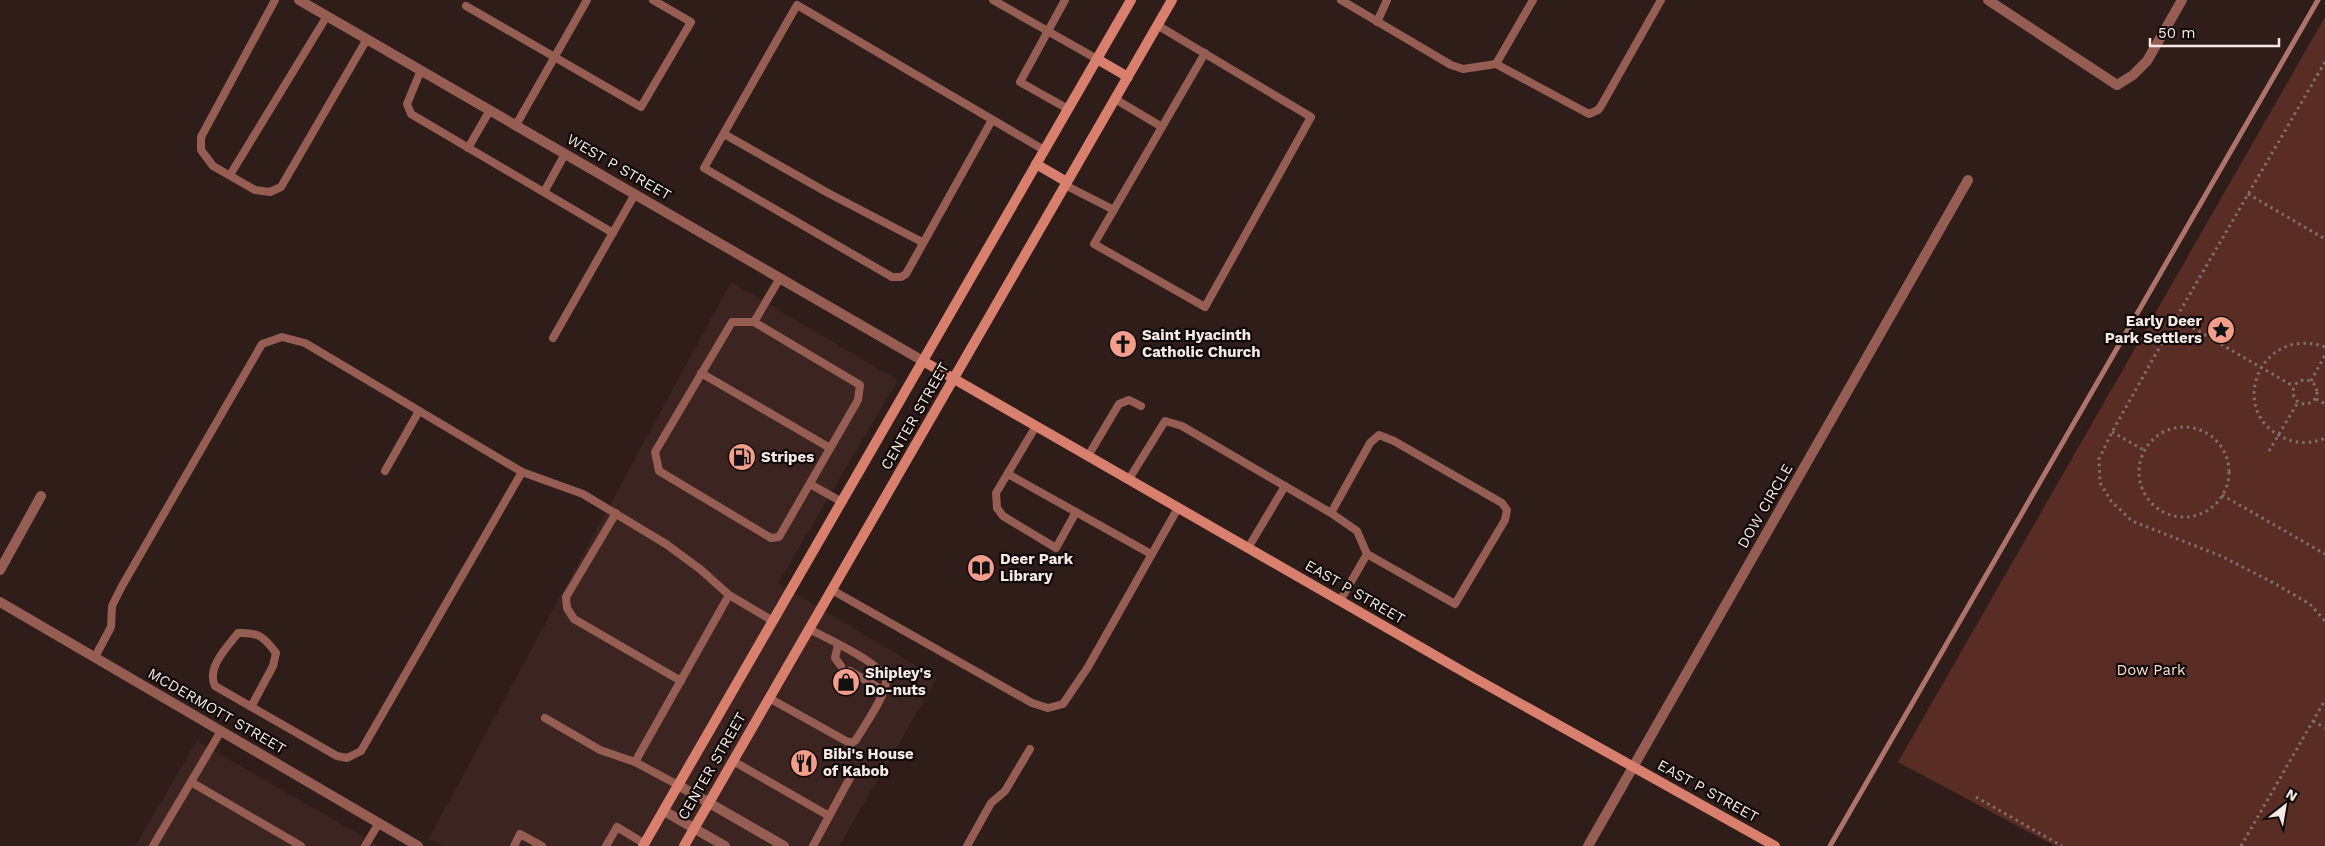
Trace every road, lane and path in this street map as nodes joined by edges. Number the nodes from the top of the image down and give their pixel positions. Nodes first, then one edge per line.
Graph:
1 (275, 0) edge
2 (300, 0) edge
3 (587, 0) edge
4 (653, 0) edge
5 (994, 0) edge
6 (1065, 0) edge
7 (1131, 0) edge
8 (1172, 0) edge
9 (1340, 0) edge
10 (1387, 0) edge
11 (1533, 0) edge
12 (1661, 0) edge
13 (1988, 0) edge
14 (2182, 0) edge
15 (466, 6) dead end
16 (327, 16) junction
17 (1377, 22) junction
18 (1157, 25) junction
19 (1048, 31) junction
20 (367, 39) junction
21 (1205, 53) junction
22 (554, 58) junction
23 (1097, 59) junction
24 (2325, 62) edge
25 (1496, 64) junction
26 (422, 70) junction
27 (1128, 77) junction
28 (1115, 99) junction
29 (1068, 109) junction
30 (490, 110) junction
31 (992, 120) junction
32 (516, 125) junction
33 (1162, 127) junction
34 (724, 134) junction
35 (468, 148) junction
36 (1044, 150) junction
37 (565, 154) junction
38 (1036, 164) junction
39 (230, 176) junction
40 (1968, 180) dead end
41 (1066, 184) junction
42 (544, 192) junction
43 (635, 194) junction
44 (2248, 194) junction
45 (1114, 210) junction
46 (613, 232) junction
47 (2325, 239) edge
48 (922, 242) junction
49 (780, 278) junction
50 (2176, 318) junction
51 (754, 322) junction
52 (552, 338) dead end
53 (2325, 347) edge
54 (2325, 355) edge
55 (923, 361) junction
56 (2261, 367) junction
57 (701, 373) junction
58 (954, 379) junction
59 (2311, 381) junction
60 (2293, 386) junction
61 (2316, 399) junction
62 (2298, 402) junction
63 (2325, 404) edge
64 (1141, 406) dead end
65 (419, 411) junction
66 (1036, 426) junction
67 (2112, 432) junction
68 (2278, 435) junction
69 (2325, 438) edge
70 (830, 448) junction
71 (2144, 450) junction
72 (2269, 451) dead end
73 (1088, 456) junction
74 (385, 471) dead end
75 (522, 472) junction
76 (1008, 474) junction
77 (1129, 479) junction
78 (810, 484) junction
79 (1285, 486) junction
80 (2222, 495) junction
81 (41, 496) dead end
82 (842, 502) junction
83 (1178, 508) junction
84 (1076, 512) junction
85 (616, 513) junction
86 (1331, 513) junction
87 (1248, 548) junction
88 (1151, 554) junction
89 (1367, 554) junction
90 (2325, 554) edge
91 (0, 570) edge
92 (832, 590) junction
93 (729, 595) junction
94 (1340, 601) junction
95 (0, 602) edge
96 (772, 621) junction
97 (2325, 621) edge
98 (809, 629) junction
99 (838, 645) junction
100 (95, 657) junction
101 (841, 666) dead end
102 (850, 670) dead end
103 (681, 681) junction
104 (884, 691) junction
105 (769, 698) junction
106 (2325, 700) edge
107 (251, 707) junction
108 (545, 718) dead end
109 (2313, 721) junction
110 (2325, 728) edge
111 (221, 731) junction
112 (1030, 749) dead end
113 (733, 761) junction
114 (635, 762) junction
115 (1633, 766) junction
116 (851, 776) dead end
117 (191, 782) junction
118 (678, 785) junction
119 (1976, 796) dead end
120 (709, 803) junction
121 (664, 811) junction
122 (829, 816) junction
123 (379, 823) junction
124 (694, 828) junction
125 (773, 843) edge
126 (644, 845) edge
127 (154, 846) edge
128 (302, 846) edge
129 (365, 846) edge
130 (418, 846) edge
131 (514, 846) edge
132 (542, 846) edge
133 (606, 846) edge
134 (684, 846) edge
135 (725, 846) edge
136 (784, 846) edge
137 (813, 846) edge
138 (967, 846) edge
139 (1588, 846) edge
140 (1775, 846) edge
141 (2062, 846) edge
142 (2241, 846) edge

1 - 39 lane
2 - 16 street, WEST P STREET
3 - 22 lane
4 - 22 lane
5 - 19 lane
6 - 19 lane
7 - 23 main road, CENTER STREET
8 - 18 main road, CENTER STREET
9 - 17 lane
10 - 17 lane
11 - 25 lane
12 - 25 lane
13 - 14 street
15 - 22 lane
16 - 20 street, WEST P STREET
16 - 39 lane
17 - 25 lane
18 - 21 lane
18 - 27 main road, CENTER STREET
19 - 23 lane
19 - 29 lane
20 - 26 street, WEST P STREET
20 - 39 lane
21 - 33 lane
21 - 45 lane
22 - 32 lane
23 - 27 main road
23 - 29 main road, CENTER STREET
24 - 44 path
26 - 30 street, WEST P STREET
26 - 35 lane
27 - 28 main road, CENTER STREET
28 - 33 lane
28 - 41 main road, CENTER STREET
29 - 36 main road, CENTER STREET
30 - 32 street, WEST P STREET
30 - 35 lane
31 - 34 lane
31 - 36 lane
31 - 48 lane
32 - 37 street, WEST P STREET
33 - 45 lane
34 - 48 lane
34 - 48 lane
35 - 42 lane
36 - 38 main road, CENTER STREET
37 - 42 lane
37 - 43 street, WEST P STREET
38 - 41 main road
38 - 55 main road, CENTER STREET
40 - 115 street, DOW CIRCLE
41 - 45 lane
41 - 58 main road, CENTER STREET
42 - 46 lane
43 - 46 lane
43 - 49 street, WEST P STREET
44 - 47 path
44 - 50 path
46 - 52 lane
49 - 51 lane
49 - 55 street, WEST P STREET
50 - 56 path
50 - 67 path
51 - 57 lane
51 - 70 lane
53 - 56 path
54 - 59 path
55 - 58 main road, EAST P STREET
55 - 82 main road, CENTER STREET
56 - 60 path
56 - 68 path
57 - 70 lane
57 - 78 lane
58 - 66 main road, EAST P STREET
58 - 92 main road, CENTER STREET
59 - 60 path
59 - 61 path
60 - 62 path
61 - 62 path
61 - 63 path
62 - 68 path
64 - 73 lane
65 - 74 lane
65 - 75 lane
65 - 100 lane
66 - 73 main road, EAST P STREET
66 - 76 lane
67 - 71 path
67 - 97 path
68 - 69 path
68 - 72 path
70 - 78 lane
71 - 80 path
71 - 80 path
73 - 77 main road, EAST P STREET
75 - 85 lane
75 - 107 lane
76 - 84 lane
76 - 84 lane
77 - 79 lane
77 - 83 main road, EAST P STREET
78 - 82 lane
79 - 86 lane
79 - 87 lane
80 - 90 path
81 - 91 street
82 - 96 main road, CENTER STREET
83 - 87 main road, EAST P STREET
83 - 88 lane
84 - 88 lane
85 - 93 lane
85 - 103 lane
86 - 89 lane
86 - 89 lane
87 - 94 main road, EAST P STREET
88 - 92 lane
89 - 94 lane
92 - 98 main road, CENTER STREET
93 - 96 lane
93 - 103 lane
94 - 115 main road, EAST P STREET
95 - 100 street, MCDERMOTT STREET
96 - 118 main road, CENTER STREET
98 - 99 lane
98 - 105 main road, CENTER STREET
99 - 101 lane
99 - 104 lane
100 - 111 street, MCDERMOTT STREET
102 - 104 lane
103 - 114 lane
104 - 105 lane
105 - 113 main road, CENTER STREET
106 - 109 path
107 - 107 lane
108 - 114 lane
109 - 110 path
109 - 142 path
111 - 117 lane
111 - 123 street, MCDERMOTT STREET
112 - 138 lane
113 - 120 main road, CENTER STREET
113 - 122 lane
114 - 118 lane
115 - 139 street, DOW CIRCLE
115 - 140 main road, EAST P STREET
116 - 122 lane
117 - 127 lane
117 - 128 lane
118 - 120 street
118 - 121 main road, CENTER STREET
119 - 141 path
120 - 124 main road, CENTER STREET
120 - 125 street
121 - 124 street
121 - 126 main road, CENTER STREET
122 - 137 lane
123 - 129 lane
123 - 130 street, MCDERMOTT STREET
124 - 134 main road, CENTER STREET
124 - 135 street
125 - 136 street
126 - 133 lane
131 - 132 lane

